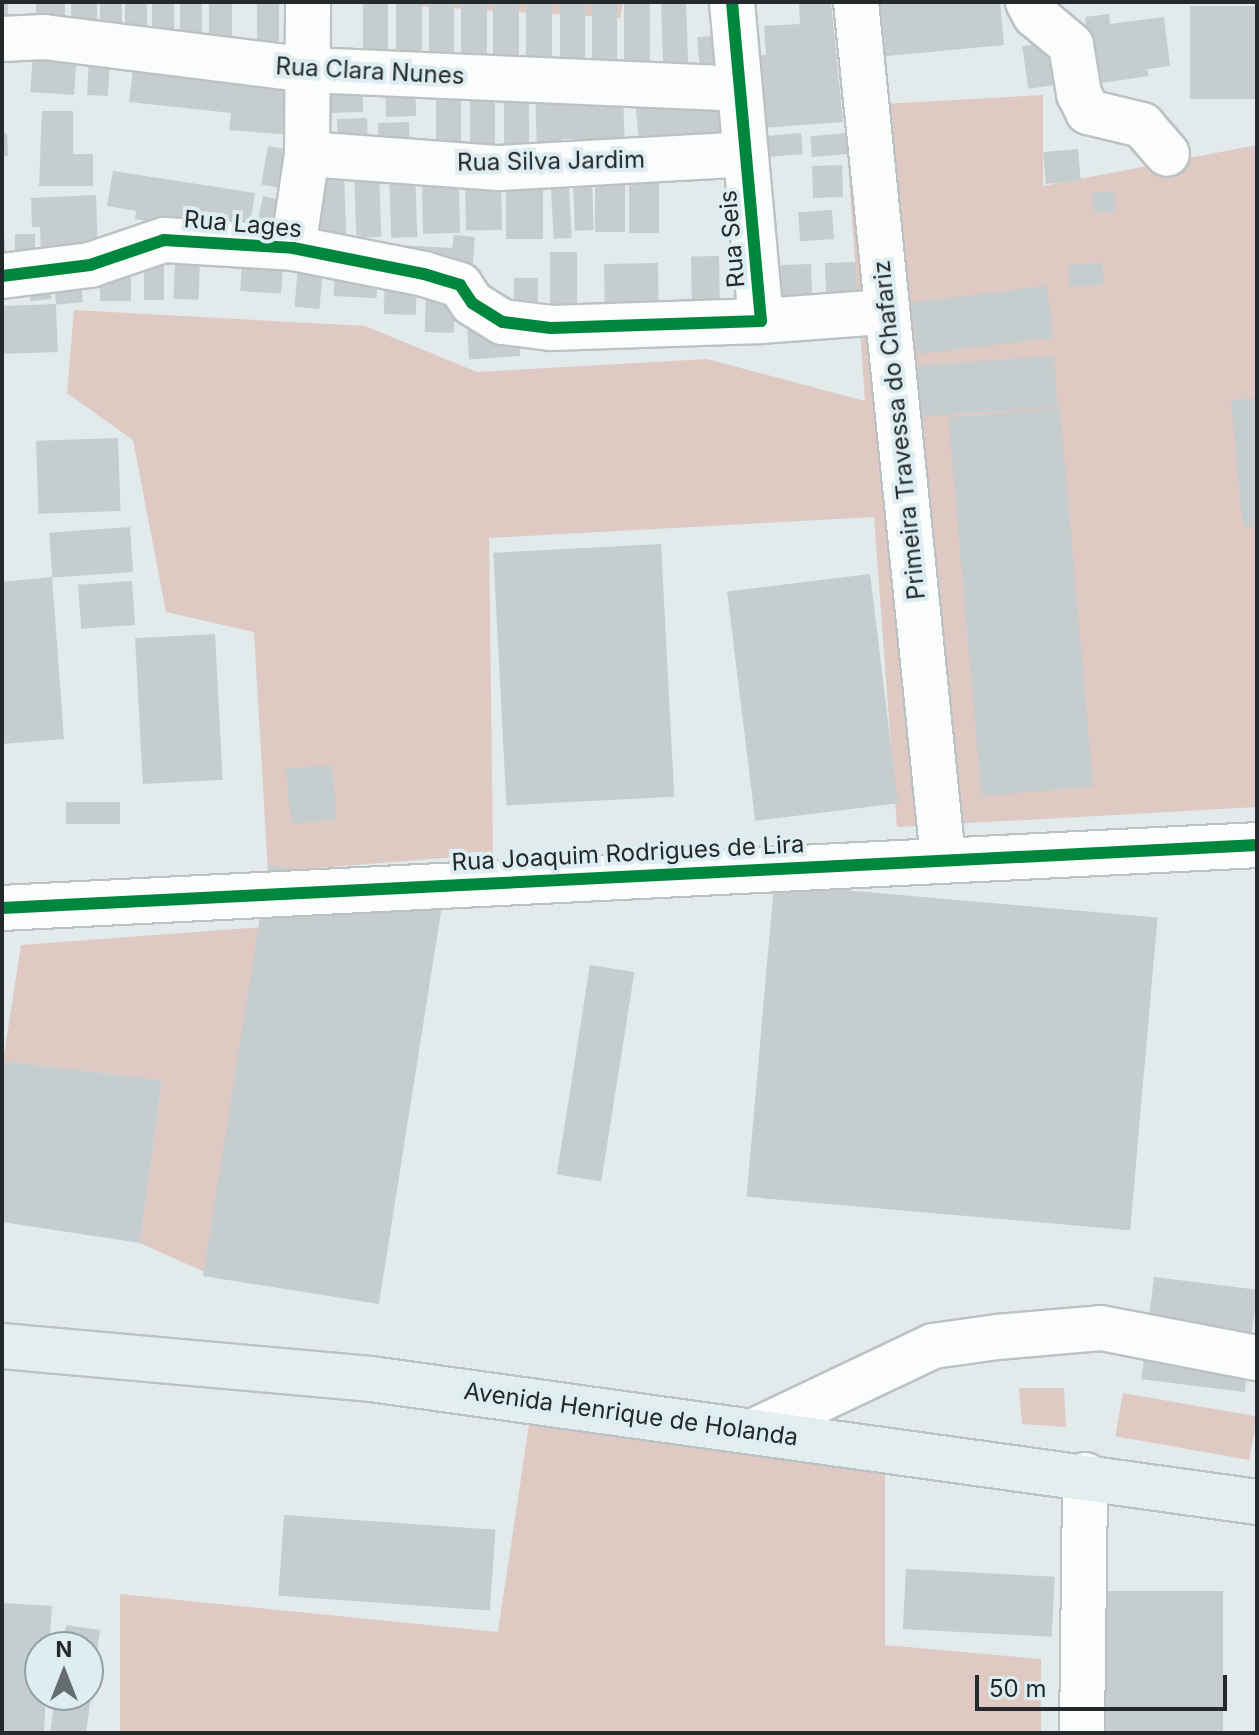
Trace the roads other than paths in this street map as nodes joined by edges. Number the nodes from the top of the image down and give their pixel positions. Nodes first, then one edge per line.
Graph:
1 (308, 2) edge
2 (732, 2) edge
3 (856, 2) edge
4 (1028, 2) edge
5 (2, 39) edge
6 (308, 70) junction
7 (740, 89) junction
8 (307, 154) junction
9 (746, 154) junction
10 (1167, 154) dead end
11 (293, 248) junction
12 (2, 276) edge
13 (472, 303) joint
14 (870, 313) dead end
15 (761, 321) junction
16 (1257, 845) edge
17 (943, 858) junction
18 (2, 908) edge
19 (2, 1346) edge
20 (1257, 1358) edge
21 (754, 1431) junction
22 (1085, 1475) junction
23 (1257, 1502) edge
24 (1082, 1733) edge

1 - 6 street
2 - 7 street, Rua Seis
3 - 17 street, Primeira Travessa do Chafariz
4 - 10 street
5 - 6 street, Rua Clara Nunes
6 - 7 street, Rua Clara Nunes
6 - 8 street
7 - 9 street, Rua Seis
8 - 9 street, Rua Silva Jardim
8 - 11 street
9 - 15 street, Rua Seis
11 - 12 street, Rua Lages
11 - 13 street, Rua Lages
13 - 15 street, Rua Seis
14 - 15 street
16 - 17 street, Rua Joaquim Rodrigues de Lira
17 - 18 street, Rua Joaquim Rodrigues de Lira
19 - 21 main road, Avenida Henrique de Holanda
20 - 21 street
21 - 22 main road, Avenida Henrique de Holanda
22 - 23 main road, Avenida Henrique de Holanda
22 - 24 street

